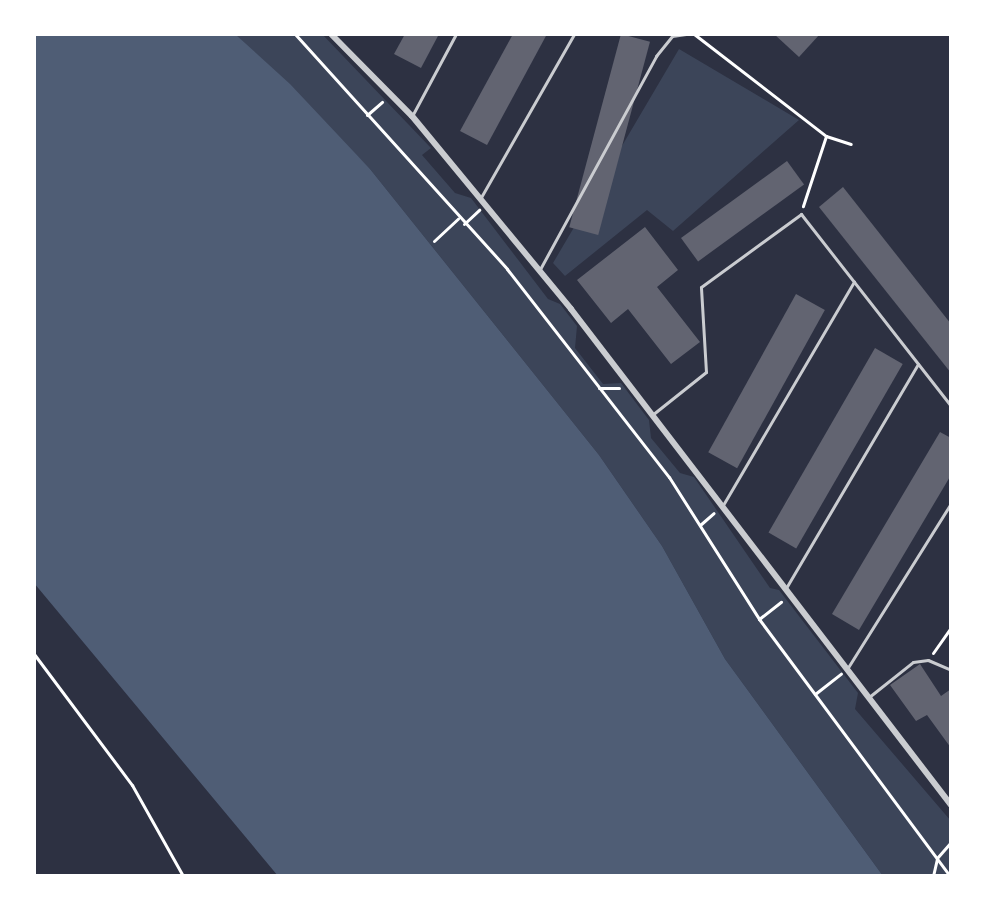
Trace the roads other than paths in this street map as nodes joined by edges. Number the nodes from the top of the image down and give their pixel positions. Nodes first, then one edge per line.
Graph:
1 (331, 34) edge
2 (456, 34) edge
3 (574, 34) edge
4 (686, 34) edge
5 (672, 35) edge
6 (412, 116) junction
7 (482, 202) junction
8 (539, 271) junction
9 (854, 282) junction
10 (918, 364) junction
11 (951, 406) edge
12 (652, 415) junction
13 (951, 503) edge
14 (723, 505) junction
15 (785, 589) junction
16 (847, 669) junction
17 (951, 670) edge
18 (868, 697) junction
19 (951, 805) edge

1 - 6 street
2 - 6 lane
3 - 7 lane
4 - 5 lane
5 - 8 lane
6 - 7 street
7 - 8 street
8 - 12 street
9 - 10 lane
9 - 12 lane
9 - 14 lane
10 - 11 lane
10 - 15 lane
12 - 14 street
13 - 16 lane
14 - 15 street
15 - 16 street
16 - 18 street
17 - 18 lane
18 - 19 street

